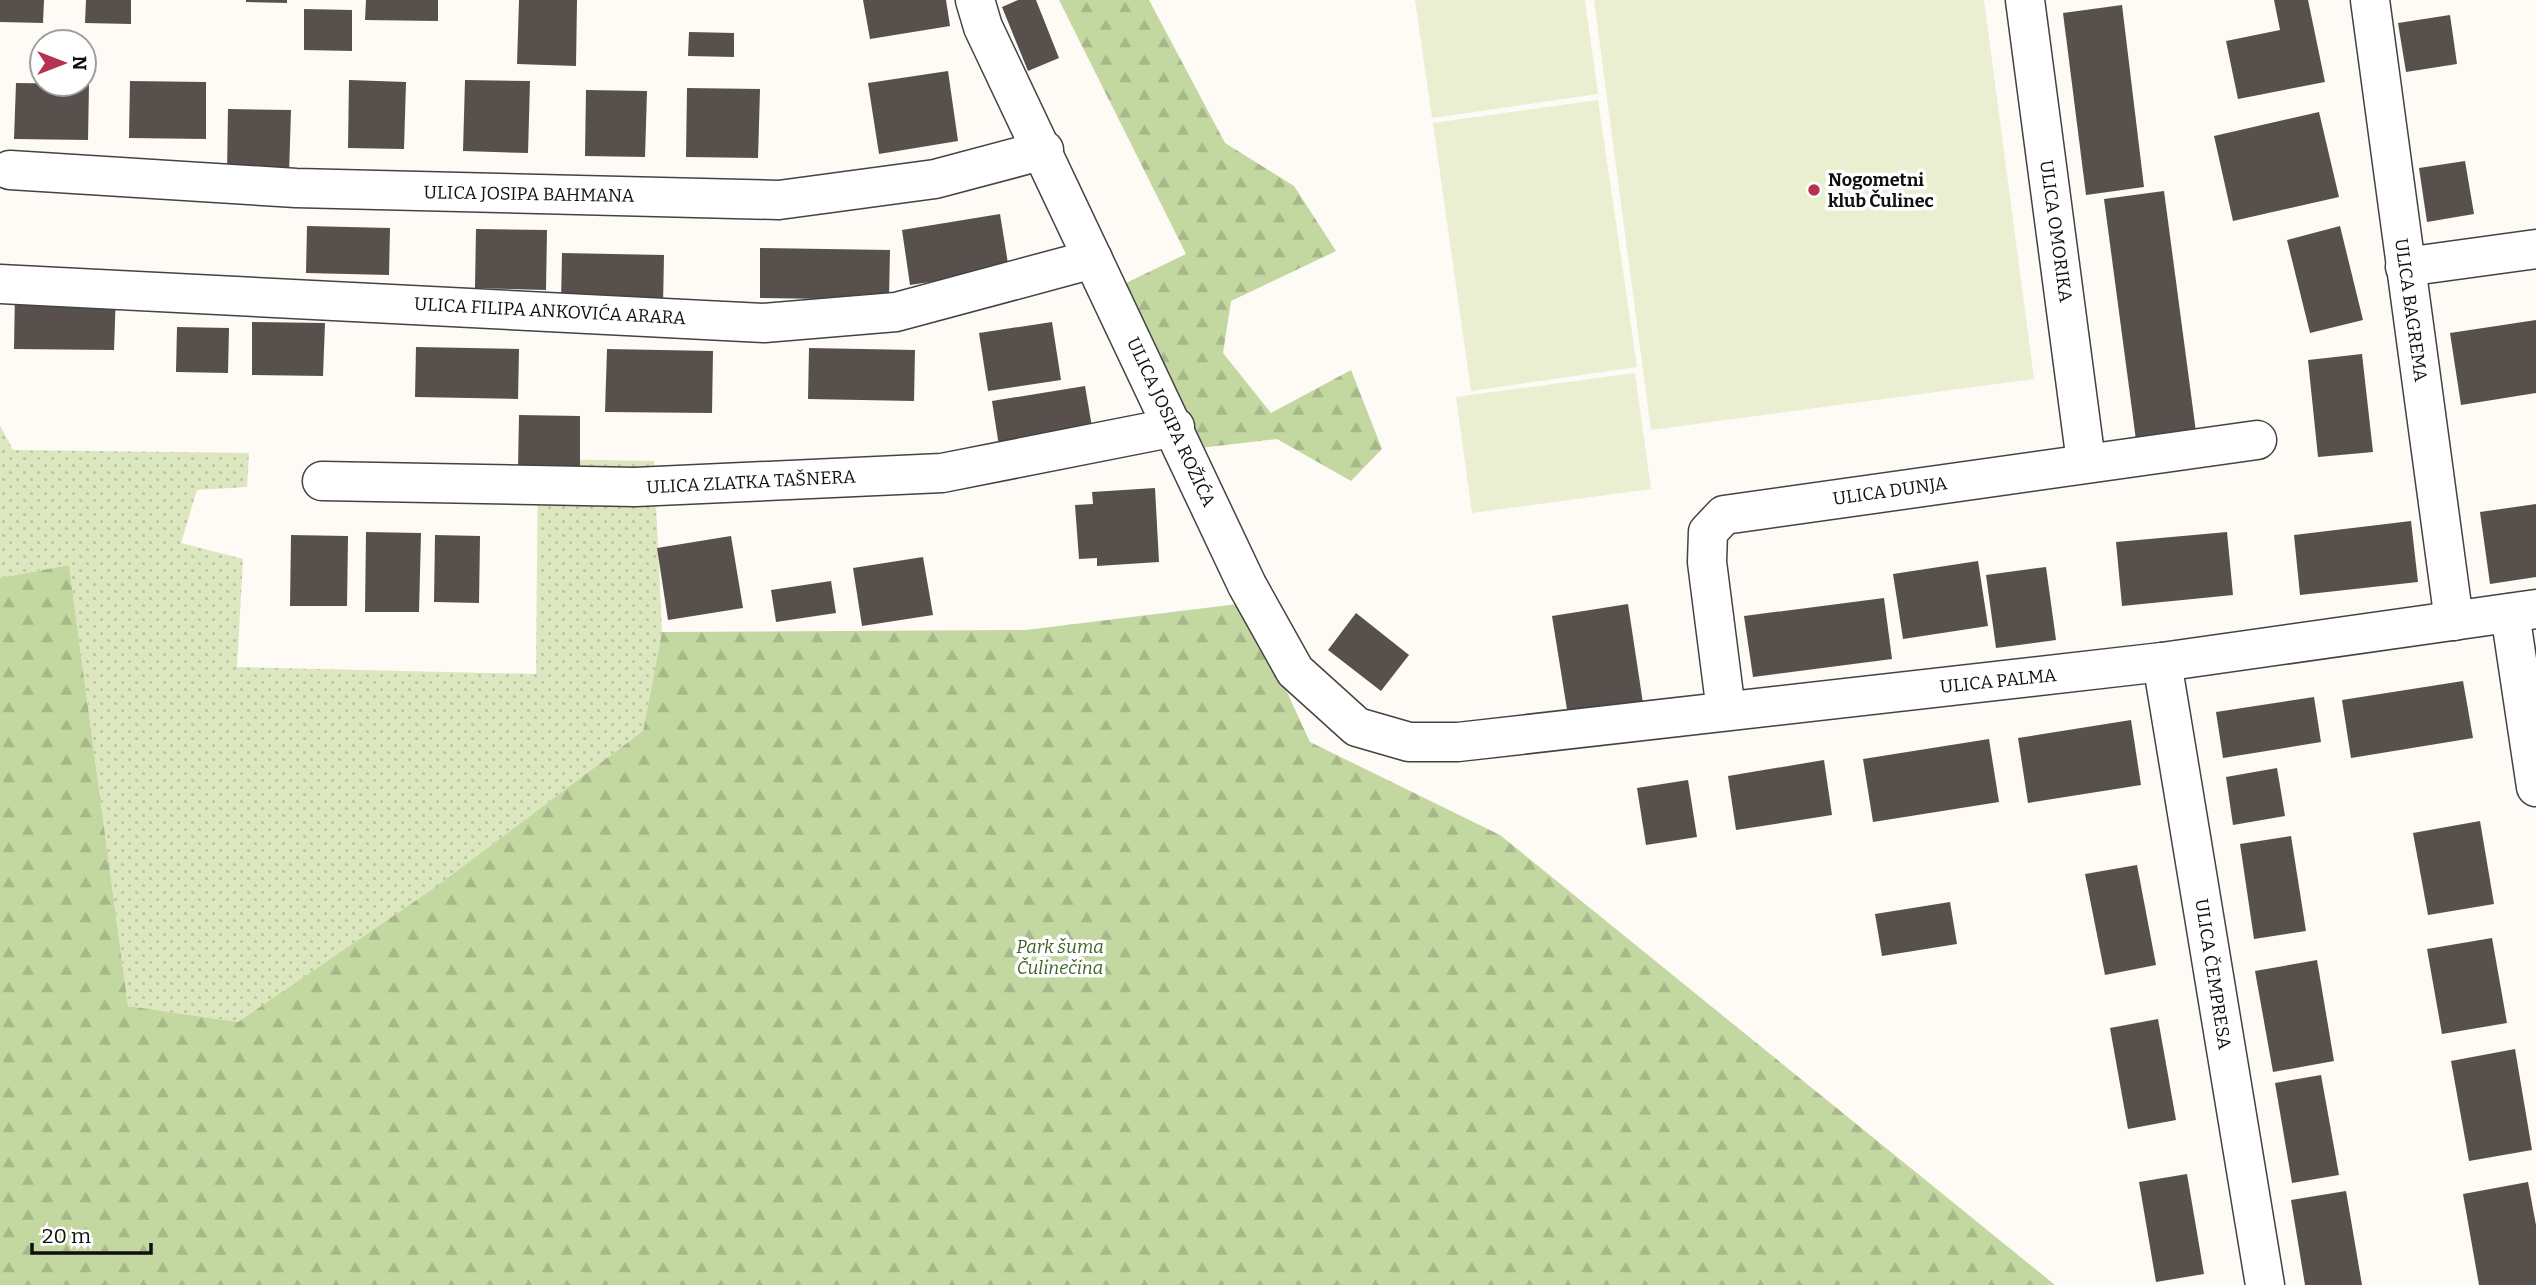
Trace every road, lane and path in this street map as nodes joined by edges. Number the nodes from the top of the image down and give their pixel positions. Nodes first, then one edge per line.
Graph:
1 (975, 0) edge
2 (2025, 0) edge
3 (2370, 0) edge
4 (1044, 150) junction
5 (10, 170) dead end
6 (2536, 249) edge
7 (1093, 259) junction
8 (2405, 267) junction
9 (0, 284) edge
10 (1175, 427) junction
11 (2257, 440) dead end
12 (2086, 462) junction
13 (322, 481) dead end
14 (2523, 611) edge
15 (2454, 621) junction
16 (2162, 662) junction
17 (1726, 711) junction
18 (1458, 742) joint
19 (2536, 787) edge
20 (2265, 1285) edge

1 - 4 street, ULICA JOSIPA ROŽIĆA
2 - 12 street, ULICA OMORIKA
3 - 8 street, ULICA BAGREMA
4 - 5 street, ULICA JOSIPA BAHMANA
4 - 7 street, ULICA JOSIPA ROŽIĆA
6 - 8 street
7 - 9 street, ULICA FILIPA ANKOVIĆA ARARA
7 - 10 street, ULICA JOSIPA ROŽIĆA
8 - 15 street, ULICA BAGREMA
10 - 13 street, ULICA ZLATKA TAŠNERA
10 - 18 street, ULICA JOSIPA ROŽIĆA
11 - 12 street, ULICA DUNJA
12 - 17 street, ULICA DUNJA
14 - 15 street, ULICA PALMA
14 - 19 street
15 - 16 street, ULICA PALMA
16 - 17 street, ULICA PALMA
16 - 20 street, ULICA ČEMPRESA
17 - 18 street, ULICA PALMA

